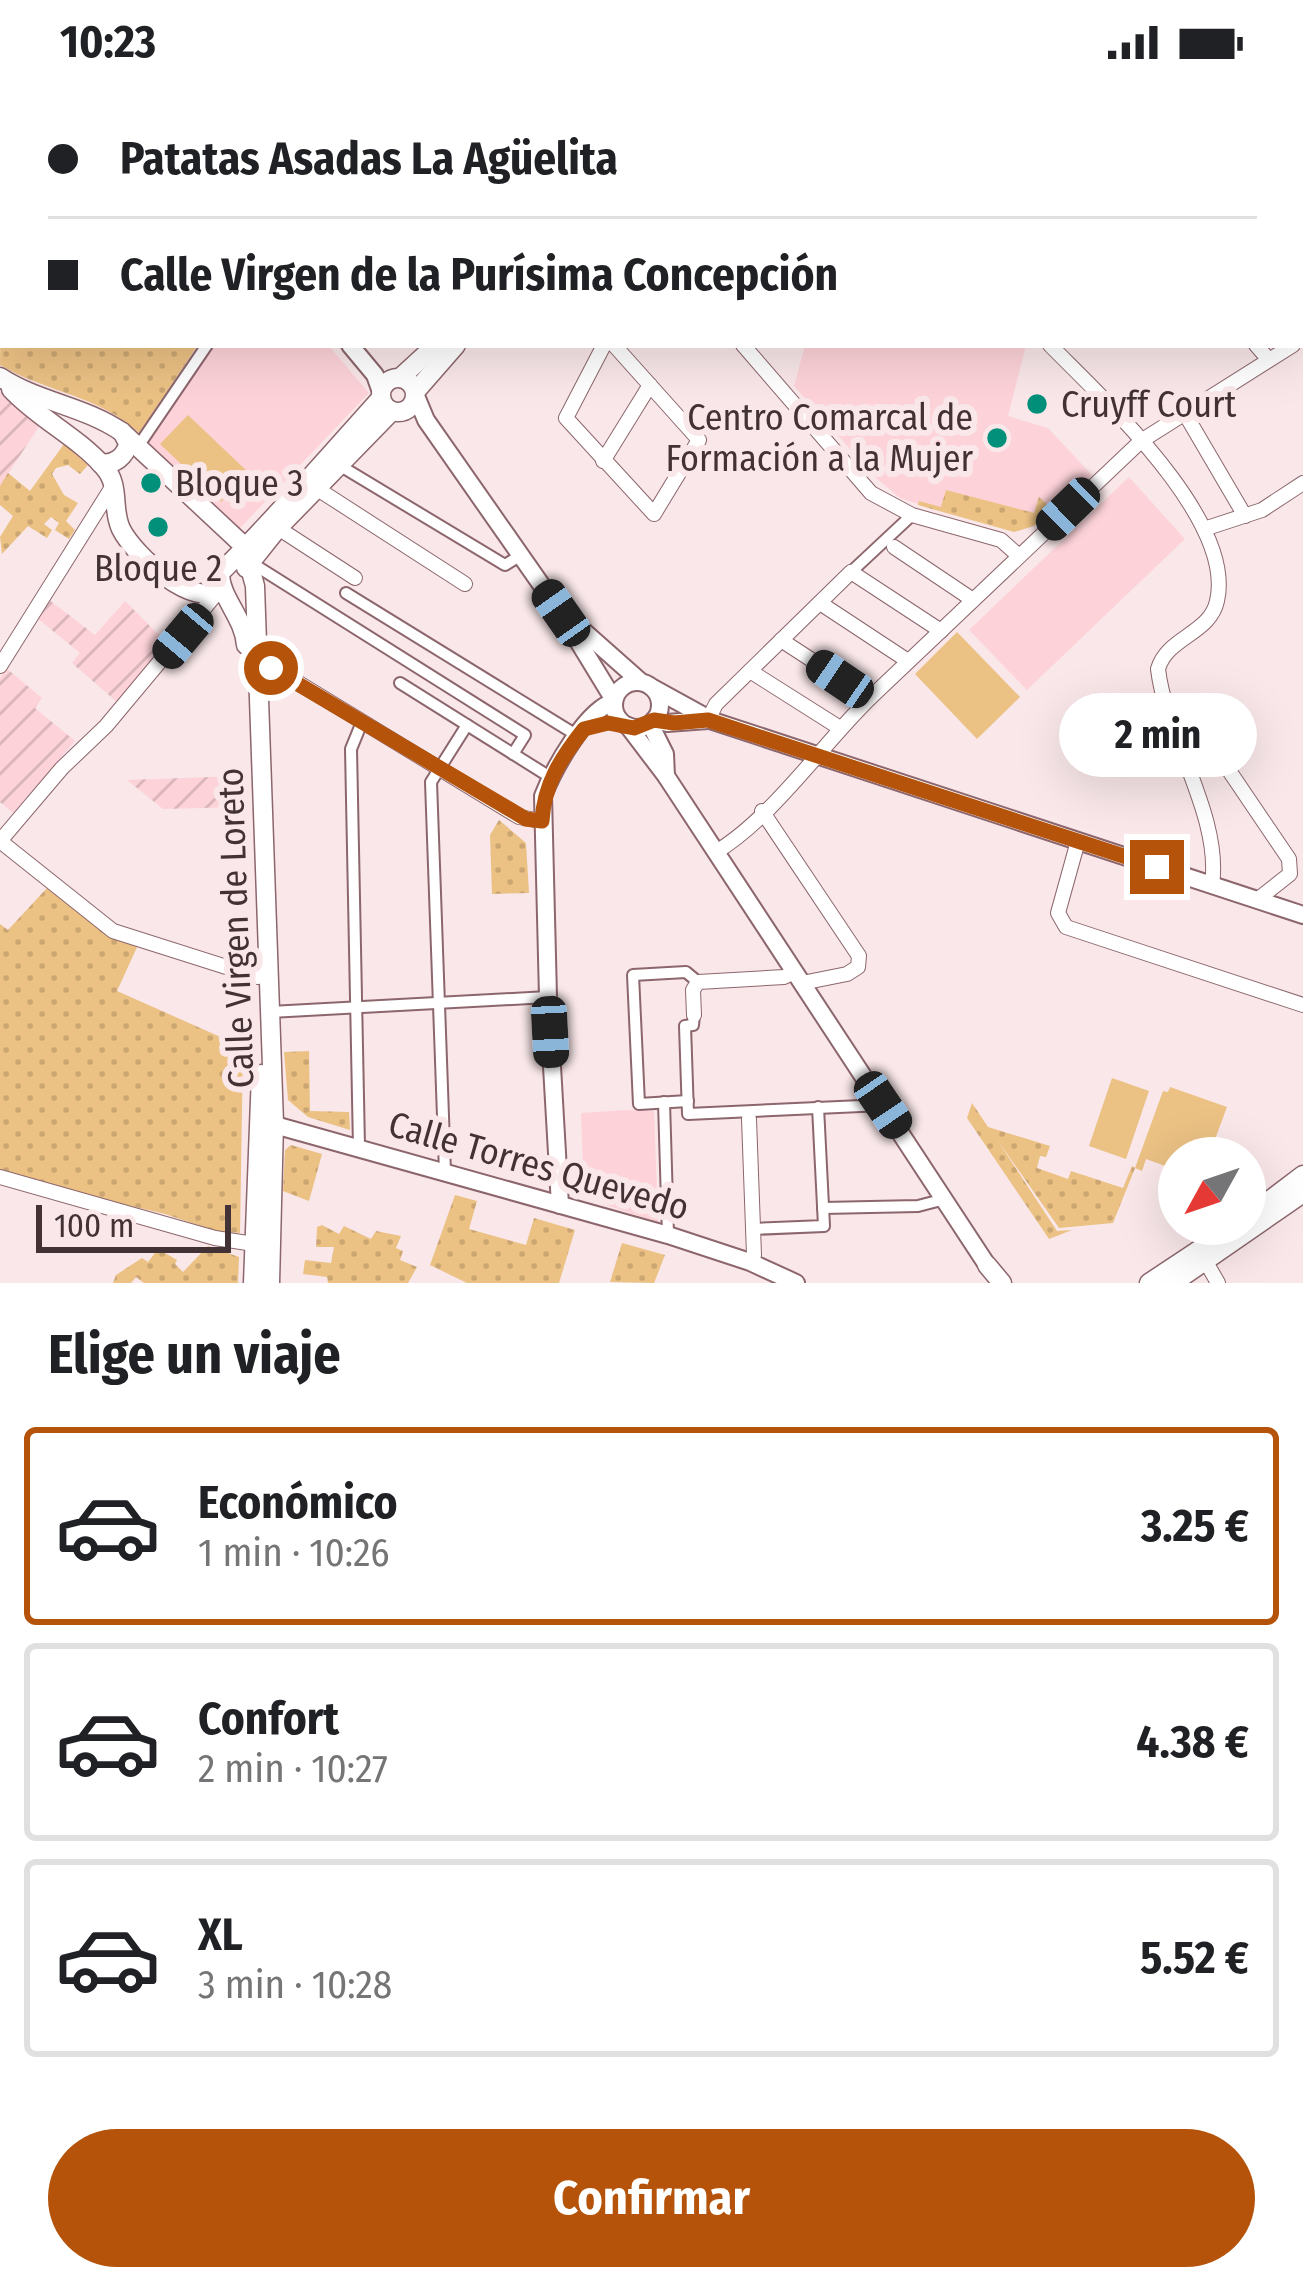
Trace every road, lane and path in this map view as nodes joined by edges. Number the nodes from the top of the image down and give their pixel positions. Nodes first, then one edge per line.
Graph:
1 (205, 348) edge
2 (353, 348) edge
3 (433, 348) edge
4 (452, 348) edge
5 (602, 348) edge
6 (617, 348) edge
7 (746, 348) edge
8 (1054, 348) edge
9 (1259, 348) edge
10 (1288, 348) edge
11 (1269, 360) junction
12 (2, 379) edge
13 (650, 386) junction
14 (395, 392) junction
15 (1184, 412) junction
16 (101, 418) junction
17 (122, 432) junction
18 (1141, 441) junction
19 (78, 445) junction
20 (139, 445) junction
21 (603, 461) junction
22 (100, 463) junction
23 (339, 465) junction
24 (114, 484) junction
25 (316, 488) junction
26 (1302, 490) edge
27 (912, 515) junction
28 (94, 516) junction
29 (1246, 516) junction
30 (278, 527) junction
31 (1204, 529) junction
32 (125, 535) junction
33 (889, 544) junction
34 (520, 555) junction
35 (1019, 556) junction
36 (245, 567) junction
37 (851, 572) junction
38 (355, 578) dead end
39 (465, 584) dead end
40 (346, 593) dead end
41 (211, 595) junction
42 (973, 600) junction
43 (820, 603) junction
44 (561, 613) junction
45 (941, 631) junction
46 (782, 640) junction
47 (908, 661) junction
48 (253, 664) junction
49 (0, 666) edge
50 (750, 671) junction
51 (400, 683) dead end
52 (647, 685) junction
53 (870, 698) junction
54 (614, 701) junction
55 (701, 721) junction
56 (362, 722) junction
57 (652, 722) junction
58 (467, 725) junction
59 (625, 725) junction
60 (840, 728) junction
61 (581, 733) junction
62 (1180, 744) junction
63 (513, 754) junction
64 (665, 754) junction
65 (818, 754) junction
66 (439, 770) junction
67 (666, 776) junction
68 (550, 777) junction
69 (762, 812) junction
70 (542, 821) junction
71 (0, 841) edge
72 (1078, 841) junction
73 (716, 852) junction
74 (1212, 885) junction
75 (1257, 900) junction
76 (1303, 915) edge
77 (258, 977) junction
78 (799, 978) junction
79 (698, 982) junction
80 (548, 997) junction
81 (439, 1003) junction
82 (1303, 1005) edge
83 (356, 1006) junction
84 (270, 1012) junction
85 (689, 1021) joint
86 (664, 1102) junction
87 (883, 1105) junction
88 (818, 1107) junction
89 (688, 1108) junction
90 (749, 1115) junction
91 (266, 1122) junction
92 (359, 1148) junction
93 (445, 1172) junction
94 (1303, 1175) edge
95 (0, 1177) edge
96 (1303, 1193) edge
97 (945, 1199) junction
98 (1266, 1203) edge
99 (560, 1205) junction
100 (823, 1208) junction
101 (753, 1229) junction
102 (668, 1235) junction
103 (254, 1244) junction
104 (1206, 1245) edge
105 (750, 1262) junction
106 (1206, 1262) junction
107 (987, 1265) joint
108 (253, 1283) edge
109 (270, 1283) edge
110 (796, 1283) edge
111 (1000, 1283) edge
112 (1149, 1283) edge
113 (1173, 1283) edge
114 (1218, 1283) edge

1 - 20 street
2 - 14 street
3 - 14 main road
4 - 14 main road
5 - 21 street
6 - 13 street
7 - 27 street
8 - 18 street
9 - 11 street
10 - 11 street
11 - 15 street
12 - 16 main road
12 - 19 main road
13 - 21 street
13 - 21 street
14 - 23 main road
14 - 34 street
14 - 36 main road
15 - 18 street
15 - 29 street
16 - 17 main road
16 - 19 main road
17 - 20 main road
17 - 22 main road
18 - 31 street
18 - 35 street
19 - 22 main road
20 - 36 main road
22 - 24 main road
23 - 25 main road
23 - 34 street
24 - 28 street
24 - 32 main road
25 - 30 main road
25 - 39 street
26 - 29 street
27 - 33 street
27 - 35 street
28 - 32 street
28 - 49 street
29 - 31 street
30 - 36 main road
30 - 38 street
31 - 62 street
32 - 41 main road
33 - 37 street
33 - 42 street
34 - 44 street
35 - 42 street
36 - 41 main road
36 - 48 main road, Calle Virgen de Loreto
36 - 63 street
37 - 43 street
37 - 45 street
40 - 61 street
41 - 48 main road, Calle Virgen de Loreto
41 - 71 street
42 - 45 street
43 - 46 street
43 - 47 street
44 - 52 street
44 - 54 street
45 - 47 street
46 - 50 street
46 - 53 street
47 - 53 street
48 - 56 street
48 - 77 main road, Calle Virgen de Loreto
48 - 84 main road, Calle Virgen de Loreto
50 - 55 street
50 - 60 street
51 - 58 street
52 - 54 street
52 - 55 street
52 - 57 street
53 - 60 street
54 - 59 street
54 - 61 street
55 - 57 street
55 - 64 street
55 - 65 street
56 - 66 street
56 - 83 street
57 - 59 street
57 - 64 street
58 - 63 street
58 - 66 street
59 - 61 street
59 - 67 street
60 - 65 street
61 - 68 street
62 - 74 street
62 - 75 street
63 - 68 street
64 - 67 street
65 - 69 street
65 - 72 street
66 - 70 street
66 - 81 street
67 - 73 street
68 - 70 street
69 - 73 street
69 - 78 street
70 - 80 street
71 - 77 street
72 - 74 street
72 - 82 street
73 - 78 street
74 - 75 street
75 - 76 street
77 - 91 main road, Calle Virgen de Loreto
78 - 79 street
78 - 87 street
79 - 85 street
79 - 86 street
80 - 81 street
80 - 99 street
81 - 83 street
81 - 93 street
83 - 84 street
83 - 92 street
84 - 91 main road, Calle Virgen de Loreto
85 - 89 street
86 - 89 street
86 - 102 street
87 - 88 street
87 - 97 street
88 - 90 street
88 - 100 street
89 - 90 street
90 - 101 street
91 - 92 street, Calle Torres Quevedo
91 - 103 main road, Calle Virgen de Loreto
91 - 109 main road, Calle Virgen de Loreto
92 - 93 street, Calle Torres Quevedo
93 - 99 street, Calle Torres Quevedo
94 - 98 main road
95 - 103 street
96 - 106 main road
97 - 100 street
97 - 107 street
99 - 102 street, Calle Torres Quevedo
100 - 101 street
101 - 105 street
102 - 105 street, Calle Torres Quevedo
103 - 108 main road, Calle Virgen de Loreto
104 - 112 main road
105 - 110 street, Calle Torres Quevedo
106 - 113 main road
106 - 114 street
107 - 111 main road

